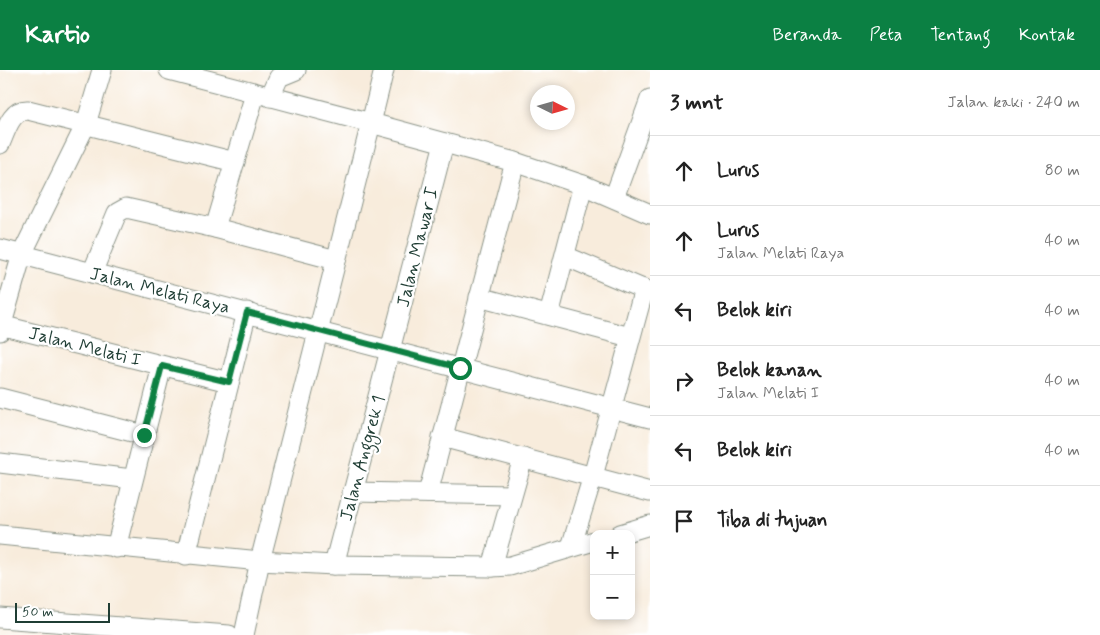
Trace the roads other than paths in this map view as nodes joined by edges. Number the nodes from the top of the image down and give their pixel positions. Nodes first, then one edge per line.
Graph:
1 (102, 70) edge
2 (169, 70) edge
3 (296, 70) edge
4 (384, 70) edge
5 (263, 96) junction
6 (650, 99) edge
7 (86, 124) junction
8 (371, 124) junction
9 (444, 143) junction
10 (0, 144) edge
11 (235, 162) junction
12 (515, 162) junction
13 (584, 185) junction
14 (614, 198) junction
15 (650, 214) edge
16 (216, 228) junction
17 (0, 249) edge
18 (22, 254) junction
19 (565, 256) junction
20 (336, 260) junction
21 (92, 272) junction
22 (647, 290) edge
23 (479, 297) junction
24 (247, 312) junction
25 (549, 315) junction
26 (1, 327) edge
27 (319, 332) junction
28 (630, 337) junction
29 (390, 351) junction
30 (162, 366) junction
31 (460, 368) junction
32 (229, 382) junction
33 (0, 398) edge
34 (612, 407) junction
35 (650, 418) edge
36 (144, 435) junction
37 (442, 437) junction
38 (523, 458) junction
39 (0, 463) edge
40 (593, 476) junction
41 (132, 479) junction
42 (352, 492) junction
43 (650, 492) edge
44 (428, 493) junction
45 (512, 495) junction
46 (650, 525) edge
47 (633, 530) edge
48 (0, 535) edge
49 (590, 542) edge
50 (572, 547) junction
51 (116, 548) junction
52 (186, 555) junction
53 (260, 561) junction
54 (334, 565) junction
55 (492, 567) junction
56 (0, 618) edge
57 (108, 631) edge
58 (229, 635) edge
59 (244, 635) edge

1 - 7 street
2 - 5 street
3 - 5 street
4 - 8 street
5 - 8 street
5 - 11 street
6 - 14 street
7 - 10 street
7 - 11 street
7 - 18 street
8 - 9 street
8 - 20 street
9 - 12 street
9 - 29 street, Jalan Mawar I
11 - 16 street
12 - 13 street
12 - 23 street
13 - 14 street
13 - 19 street
14 - 15 street
16 - 20 street
16 - 21 street
17 - 18 street, Jalan Melati Raya
18 - 21 street, Jalan Melati Raya
18 - 26 street
19 - 22 street
19 - 25 street
20 - 27 street
21 - 24 street, Jalan Melati Raya
22 - 28 street
23 - 25 street
23 - 31 street
24 - 27 street, Jalan Melati Raya
24 - 32 street
25 - 28 street
26 - 30 street, Jalan Melati I
27 - 29 street, Jalan Melati Raya
27 - 53 street
28 - 34 street
29 - 31 street, Jalan Melati Raya
29 - 42 street, Jalan Anggrek 1
30 - 32 street, Jalan Melati I
30 - 36 street
31 - 34 street, Jalan Melati Raya
31 - 37 street
32 - 52 street
33 - 36 street
34 - 35 street, Jalan Melati Raya
34 - 40 street
36 - 41 street
37 - 38 street
37 - 44 street
38 - 40 street
38 - 45 street
39 - 41 street
40 - 43 street
40 - 50 street
41 - 51 street
42 - 44 street
42 - 54 street, Jalan Anggrek 1
44 - 45 street
45 - 55 street
46 - 47 street
48 - 51 street
49 - 50 street
50 - 55 street
51 - 52 street
52 - 53 street
53 - 54 street
53 - 59 street
54 - 55 street
56 - 57 street
57 - 58 street

